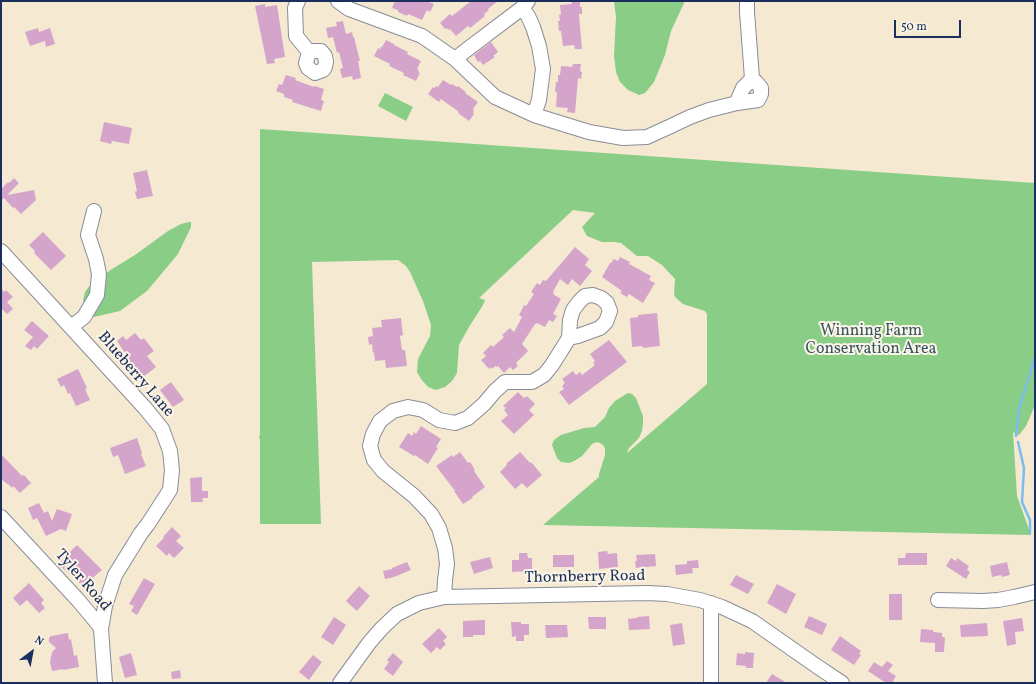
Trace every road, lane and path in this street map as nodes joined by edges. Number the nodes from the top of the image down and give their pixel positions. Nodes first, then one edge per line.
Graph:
1 (298, 1) edge
2 (338, 1) edge
3 (747, 1) edge
4 (525, 4) edge
5 (309, 52) dead end
6 (455, 59) junction
7 (534, 114) junction
8 (94, 211) dead end
9 (1, 251) edge
10 (71, 327) junction
11 (569, 338) dead end
12 (1, 517) edge
13 (1035, 592) edge
14 (444, 597) junction
15 (938, 600) dead end
16 (711, 603) junction
17 (101, 629) junction
18 (106, 683) edge
19 (340, 683) edge
20 (711, 683) edge
21 (842, 683) edge

1 - 5 street
2 - 6 street
3 - 7 street
4 - 6 street
4 - 7 street
6 - 7 street
8 - 10 street
9 - 10 street, Blueberry Lane
10 - 17 street, Blueberry Lane
11 - 14 street
12 - 17 street, Tyler Road
13 - 15 street
14 - 16 street, Thornberry Road
14 - 19 street, Thornberry Road
16 - 20 street
16 - 21 street, Thornberry Road
17 - 18 street, Tyler Road

